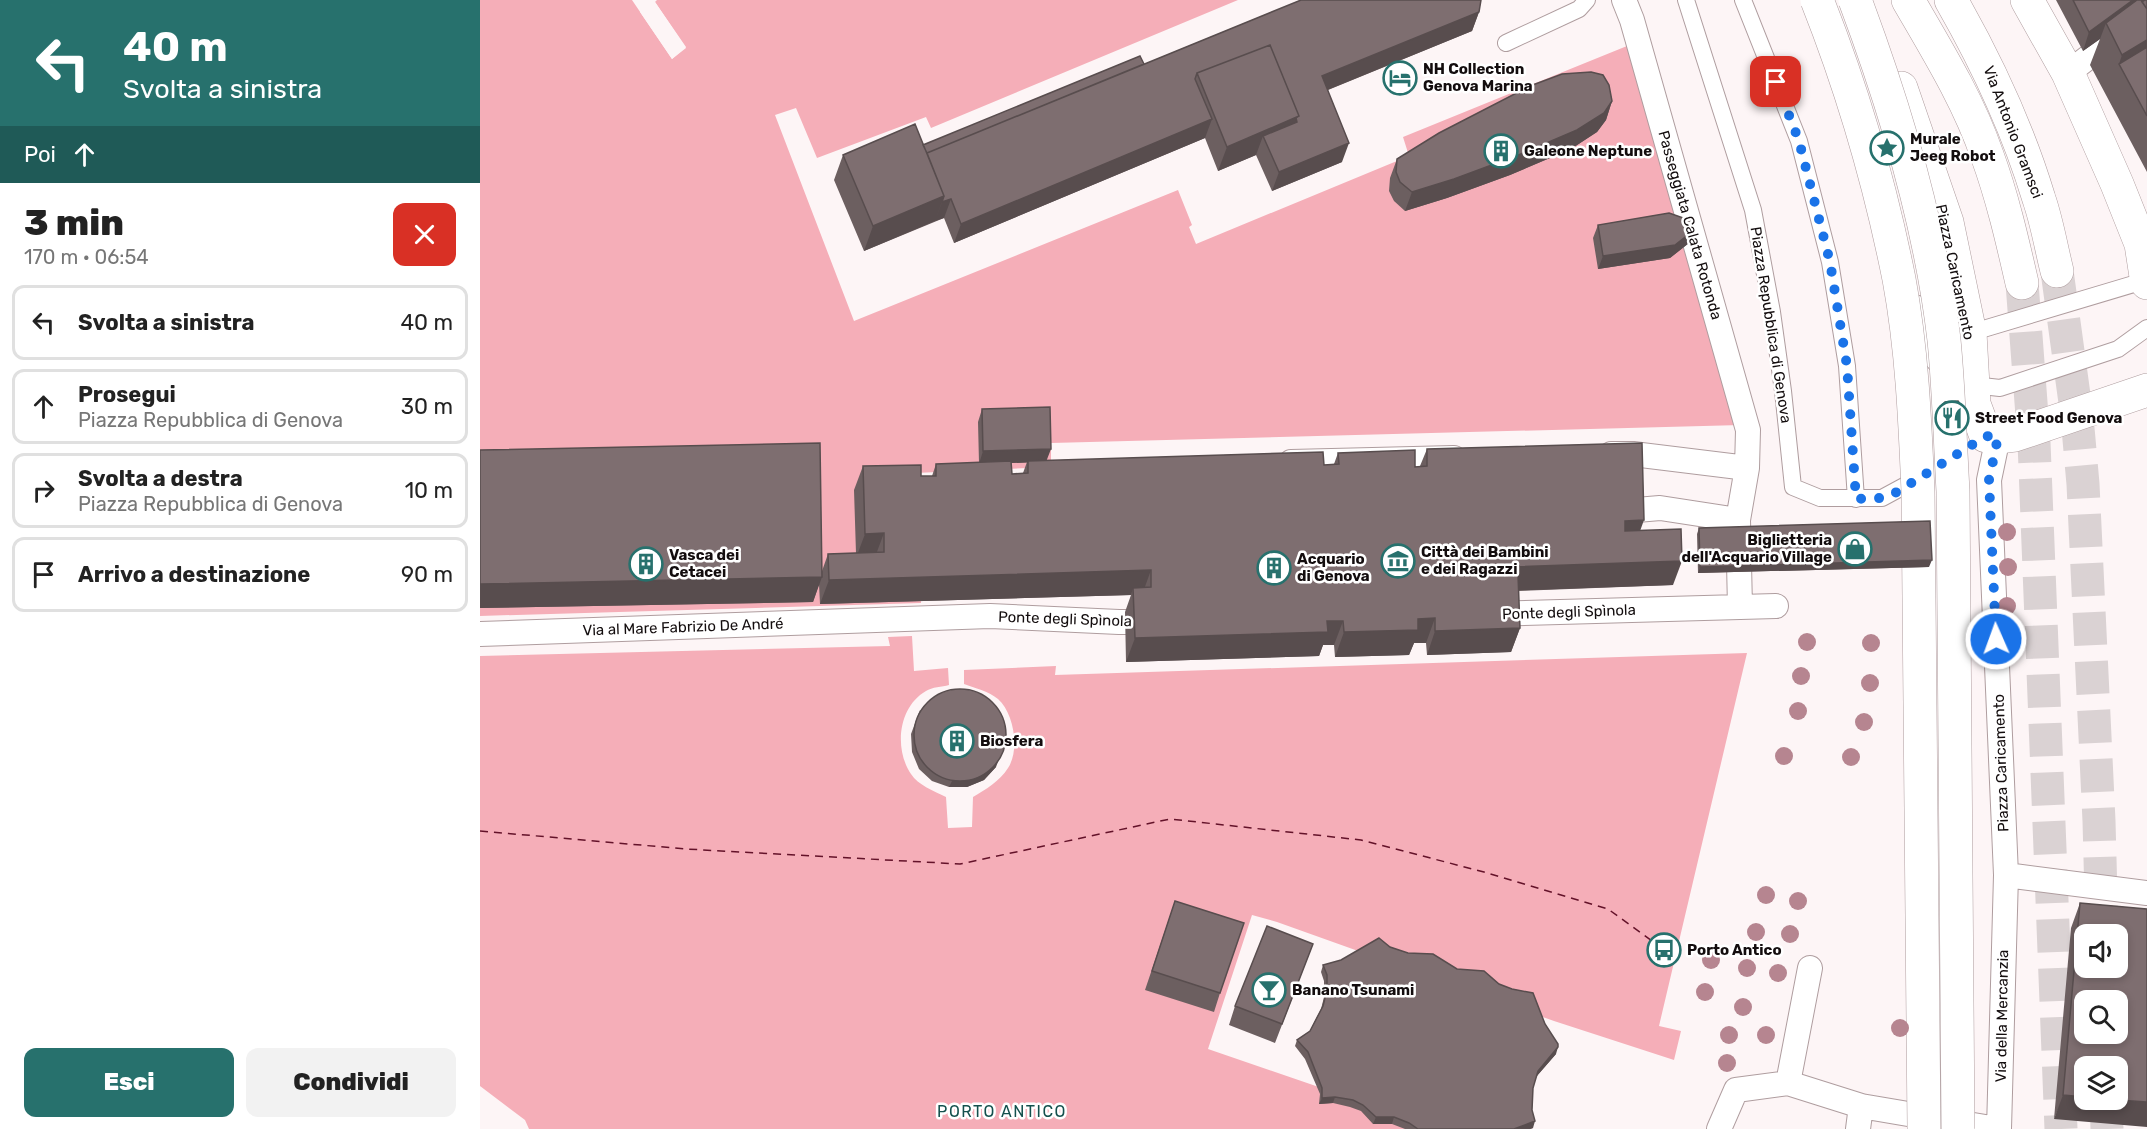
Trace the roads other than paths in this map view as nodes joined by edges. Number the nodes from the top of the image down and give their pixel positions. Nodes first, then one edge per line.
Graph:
1 (1587, 0) edge
2 (1686, 0) edge
3 (1743, 0) edge
4 (1817, 0) edge
5 (1835, 0) edge
6 (1855, 0) edge
7 (1865, 0) edge
8 (1908, 0) edge
9 (1951, 0) edge
10 (2027, 0) edge
11 (1628, 10) edge
12 (2147, 12) edge
13 (1506, 43) dead end
14 (2068, 73) junction
15 (2057, 271) tunnel mouth
16 (2147, 281) edge
17 (2022, 283) tunnel mouth
18 (2147, 327) edge
19 (1970, 333) junction
20 (2147, 390) edge
21 (1974, 394) junction
22 (1982, 441) junction
23 (1585, 455) edge
24 (1478, 458) edge
25 (1263, 463) edge
26 (1747, 468) junction
27 (1856, 499) junction
28 (1610, 513) edge
29 (1738, 520) junction
30 (1776, 606) dead end
31 (1740, 607) junction
32 (1462, 615) edge
33 (887, 620) joint
34 (1179, 621) edge
35 (480, 634) edge
36 (2006, 874) junction
37 (2147, 893) edge
38 (2004, 902) joint
39 (1810, 968) dead end
40 (1788, 1083) junction
41 (1859, 1117) edge
42 (1719, 1129) edge
43 (1924, 1129) edge
44 (1958, 1129) edge
45 (1998, 1129) edge

1 - 13 lane
2 - 27 lane, Piazza Repubblica di Genova
3 - 27 lane
4 - 43 main road, bridge
5 - 21 lane
6 - 44 main road, bridge
7 - 19 main road, Piazza Caricamento
8 - 17 main road
9 - 15 main road, Via Antonio Gramsci
10 - 14 main road
11 - 26 street, Passeggiata Calata Rotonda
12 - 14 street
14 - 16 main road
16 - 19 lane
18 - 21 lane
19 - 21 main road, Piazza Caricamento
20 - 22 main road
21 - 22 main road, Piazza Caricamento
22 - 27 lane, Piazza Repubblica di Genova
22 - 36 street, Piazza Caricamento
23 - 26 street
24 - 25 street
26 - 29 street, Passeggiata Calata Rotonda
28 - 29 street
29 - 31 street, Passeggiata Calata Rotonda
30 - 31 street, Ponte degli Spìnola
31 - 32 street, Ponte degli Spìnola
33 - 34 street, Ponte degli Spìnola
33 - 35 street, Via al Mare Fabrizio De André
36 - 37 street
36 - 38 street, Piazza Caricamento
38 - 45 street, Via della Mercanzia
39 - 40 street
40 - 41 street
40 - 42 street
41 - 45 street

